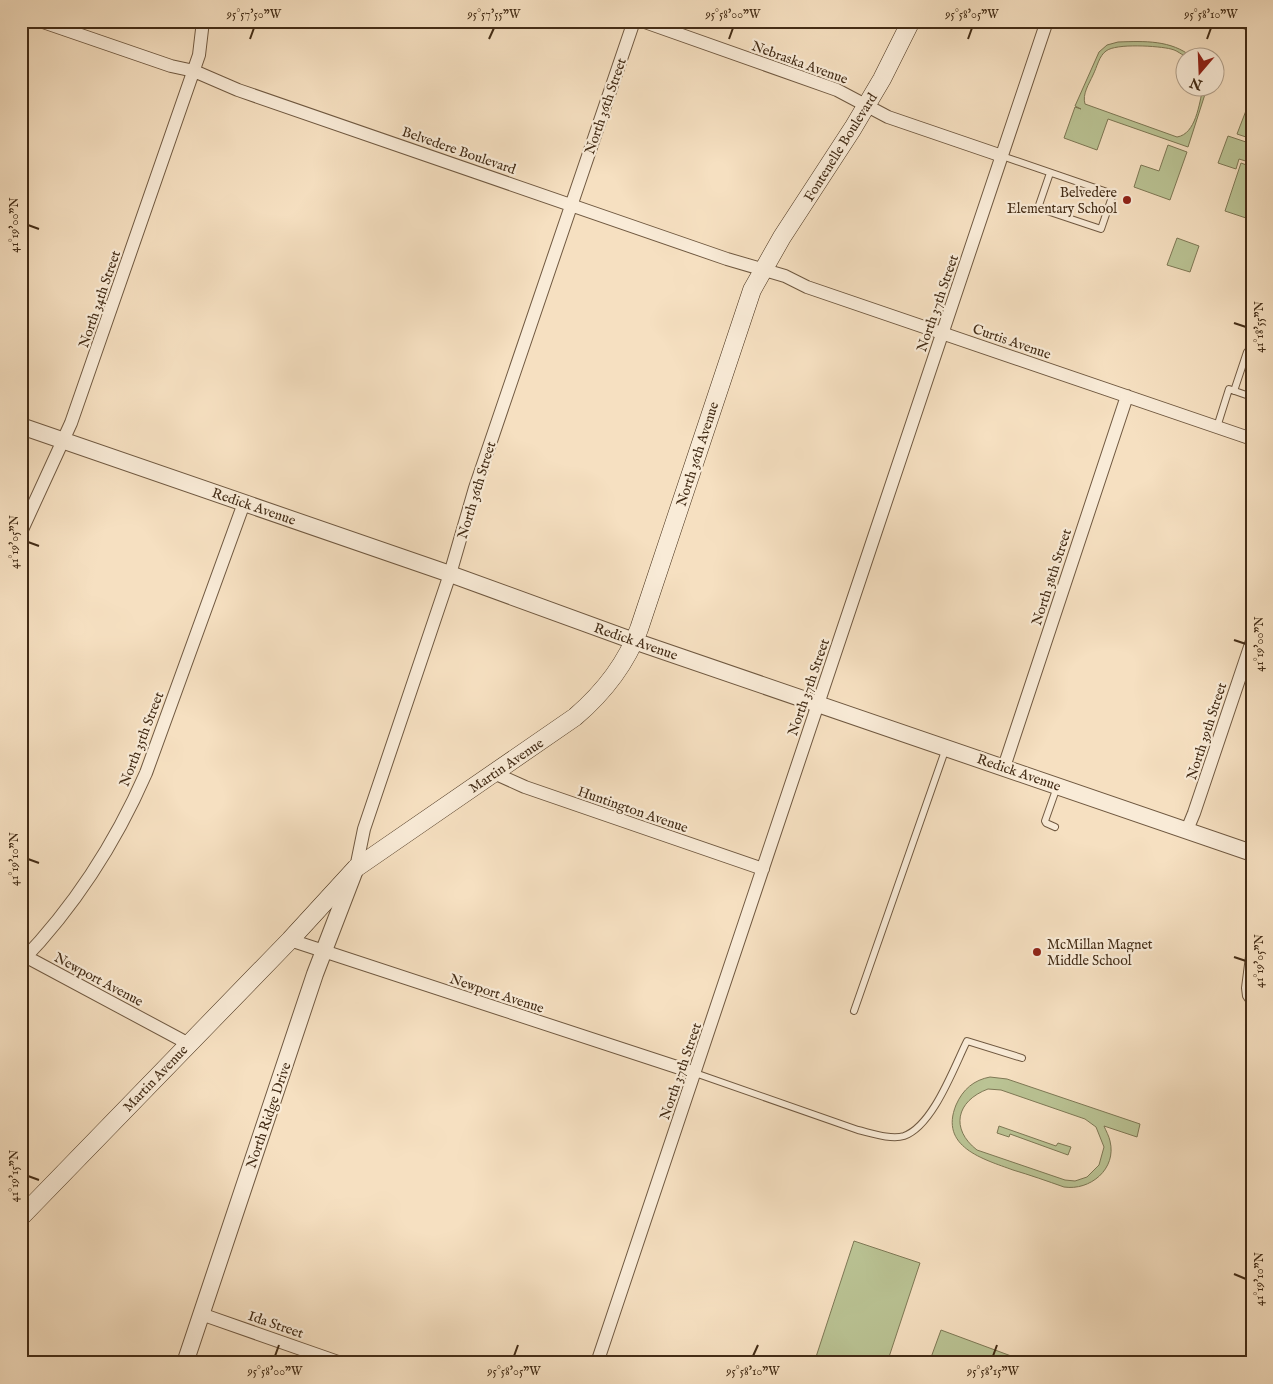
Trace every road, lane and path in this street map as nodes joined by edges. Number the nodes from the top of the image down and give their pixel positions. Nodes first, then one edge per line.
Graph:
1 (24, 21) edge
2 (40, 21) edge
3 (203, 21) edge
4 (634, 21) edge
5 (642, 21) edge
6 (911, 21) edge
7 (1048, 21) edge
8 (1242, 21) edge
9 (1252, 24) edge
10 (21, 29) edge
11 (194, 71) junction
12 (866, 105) junction
13 (1002, 156) junction
14 (1050, 173) junction
15 (572, 205) junction
16 (764, 270) junction
17 (943, 333) junction
18 (1252, 354) edge
19 (1234, 391) junction
20 (1127, 396) junction
21 (1252, 397) edge
22 (21, 426) edge
23 (1217, 427) junction
24 (1252, 439) edge
25 (64, 441) junction
26 (244, 503) junction
27 (21, 532) edge
28 (450, 574) junction
29 (634, 641) junction
30 (1251, 644) edge
31 (818, 704) junction
32 (946, 747) junction
33 (1004, 767) junction
34 (494, 773) junction
35 (1057, 786) junction
36 (1055, 827) dead end
37 (1186, 830) junction
38 (1252, 852) edge
39 (356, 868) junction
40 (763, 869) junction
41 (1252, 933) edge
42 (290, 940) junction
43 (324, 951) junction
44 (23, 957) edge
45 (1252, 1005) edge
46 (854, 1011) dead end
47 (189, 1044) junction
48 (1022, 1058) dead end
49 (695, 1074) junction
50 (21, 1217) edge
51 (201, 1314) junction
52 (185, 1363) edge
53 (341, 1363) edge
54 (597, 1363) edge

1 - 10 street
2 - 11 street
3 - 11 street
4 - 15 street, North 36th Street
5 - 12 street, Nebraska Avenue
6 - 12 main road, Fontenelle Boulevard
7 - 13 street, North 37th Street
8 - 9 street
11 - 15 street, Belvedere Boulevard
11 - 25 street, North 34th Street
12 - 13 street, Nebraska Avenue
12 - 16 main road, Fontenelle Boulevard
13 - 14 lane
13 - 17 street, North 37th Street
14 - 14 lane
15 - 16 street, Belvedere Boulevard
15 - 28 street, North 36th Street
16 - 17 street, Curtis Avenue
16 - 29 main road, North 36th Avenue
17 - 20 street, Curtis Avenue
17 - 31 street, North 37th Street
18 - 19 lane
19 - 21 lane
19 - 23 lane
20 - 23 street, Curtis Avenue
20 - 33 street, North 38th Street
22 - 25 street, Redick Avenue
23 - 24 street, Curtis Avenue
25 - 26 street, Redick Avenue
25 - 27 street, North 34th Street
26 - 28 street, Redick Avenue
26 - 44 street, North 35th Street
28 - 29 street, Redick Avenue
28 - 39 street, North 36th Street
29 - 31 street, Redick Avenue
29 - 34 main road, Martin Avenue
30 - 37 street, North 39th Street
31 - 32 street, Redick Avenue
31 - 40 street, North 37th Street
32 - 33 street, Redick Avenue
32 - 46 lane
33 - 35 street, Redick Avenue
34 - 39 main road, Martin Avenue
34 - 40 street, Huntington Avenue
35 - 36 lane
35 - 37 street, Redick Avenue
37 - 38 street, Redick Avenue
39 - 42 main road
39 - 43 street, North Ridge Drive
40 - 49 street, North 37th Street
41 - 45 lane
42 - 43 street, Newport Avenue
42 - 47 main road, Martin Avenue
43 - 49 street, Newport Avenue
43 - 51 street, North Ridge Drive
44 - 47 street, Newport Avenue
47 - 50 main road, Martin Avenue
48 - 49 lane
49 - 54 street, North 37th Street
51 - 52 street, North Ridge Drive
51 - 53 street, Ida Street

